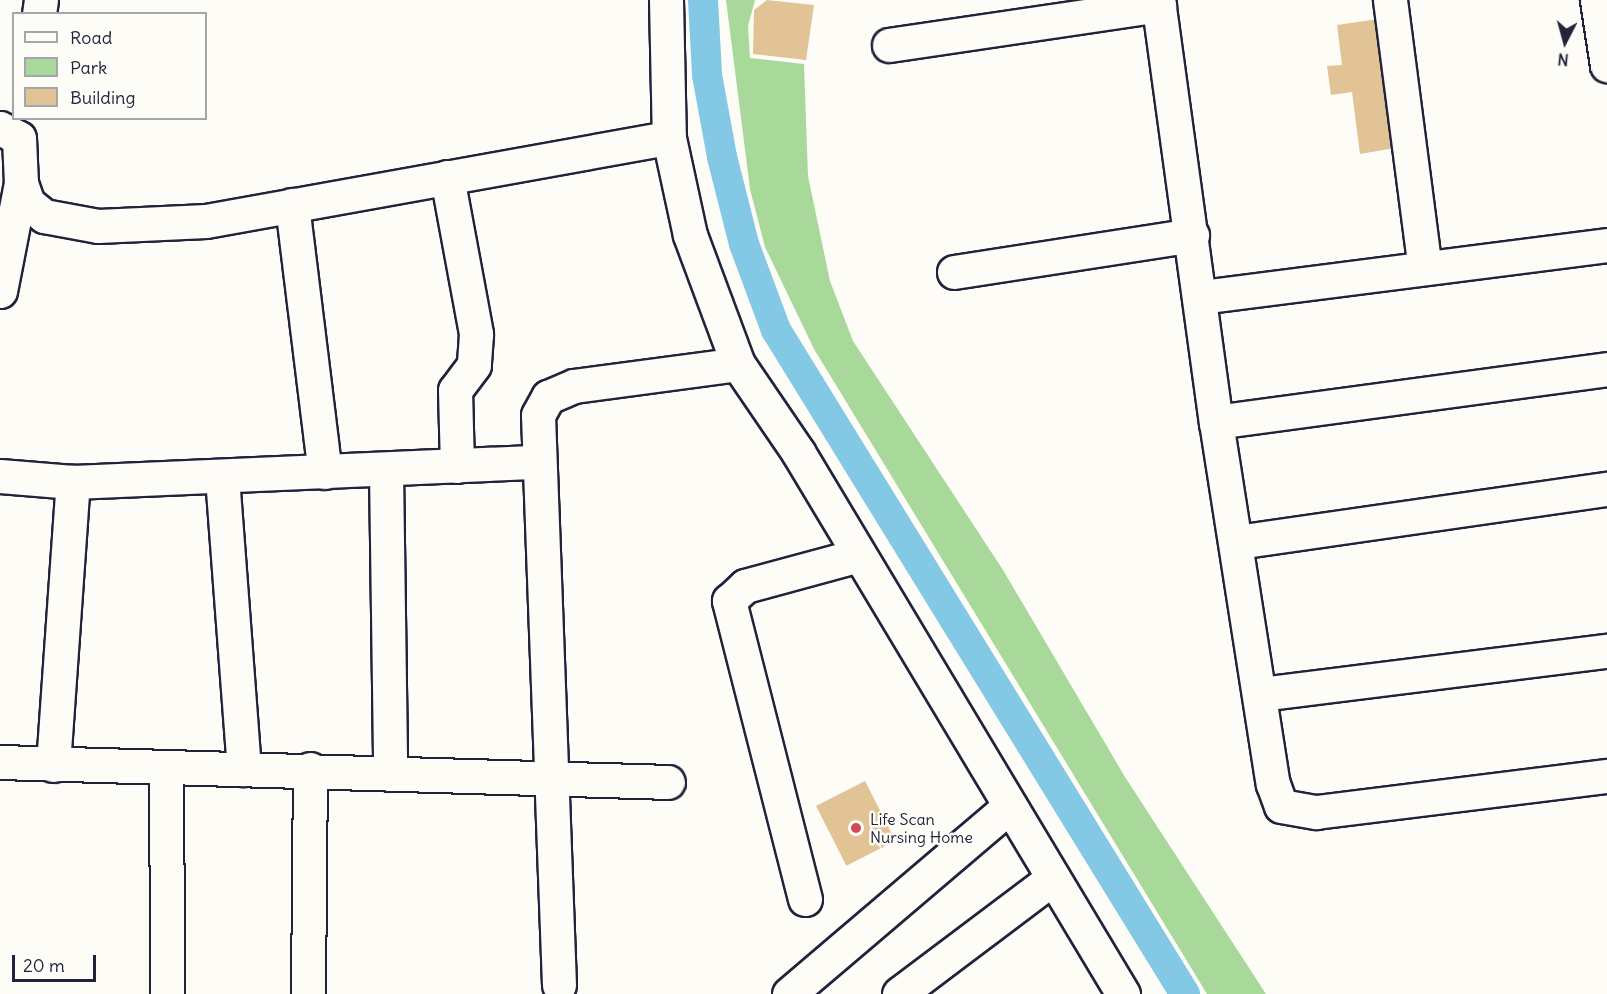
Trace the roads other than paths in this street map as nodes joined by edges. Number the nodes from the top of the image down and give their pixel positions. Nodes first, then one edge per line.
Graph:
1 (666, 0) edge
2 (1390, 0) edge
3 (1597, 0) edge
4 (1158, 3) edge
5 (889, 45) dead end
6 (1607, 67) edge
7 (14, 128) edge
8 (669, 138) junction
9 (447, 177) junction
10 (21, 183) junction
11 (292, 205) junction
12 (1192, 235) junction
13 (1607, 245) edge
14 (1425, 268) junction
15 (954, 272) dead end
16 (0, 291) edge
17 (1201, 297) junction
18 (738, 364) junction
19 (1607, 369) edge
20 (1216, 422) junction
21 (538, 462) junction
22 (457, 466) junction
23 (386, 470) junction
24 (325, 472) junction
25 (0, 476) edge
26 (222, 477) junction
27 (73, 482) junction
28 (1607, 489) edge
29 (1237, 542) junction
30 (859, 555) junction
31 (1607, 651) edge
32 (1260, 694) junction
33 (0, 762) edge
34 (53, 765) junction
35 (166, 768) junction
36 (244, 769) junction
37 (310, 769) junction
38 (390, 774) junction
39 (1607, 776) edge
40 (668, 782) dead end
41 (555, 783) junction
42 (1010, 806) junction
43 (1053, 878) junction
44 (804, 899) dead end
45 (559, 985) dead end
46 (167, 994) edge
47 (308, 994) edge
48 (789, 994) edge
49 (899, 994) edge
50 (1122, 994) edge

1 - 8 street
2 - 14 street
3 - 6 street
4 - 5 street
4 - 12 street
7 - 10 street
8 - 9 street
8 - 18 street
9 - 11 street
9 - 22 street
10 - 11 street
10 - 16 street
11 - 24 street
12 - 15 street
12 - 17 street
13 - 14 street
14 - 17 street
17 - 20 street
18 - 21 street
18 - 30 street
19 - 20 street
20 - 29 street
21 - 22 street
21 - 41 street
22 - 23 street
23 - 24 street
23 - 38 street
24 - 26 street
25 - 27 street
26 - 27 street
26 - 36 street
27 - 34 street
28 - 29 street
29 - 32 street
30 - 42 street
30 - 44 street
31 - 32 street
32 - 39 street
33 - 34 street
34 - 35 street
35 - 36 street
35 - 46 street
36 - 37 street
37 - 38 street
37 - 47 street
38 - 41 street
40 - 41 street
41 - 45 street
42 - 43 street
42 - 48 street
43 - 49 street
43 - 50 street

